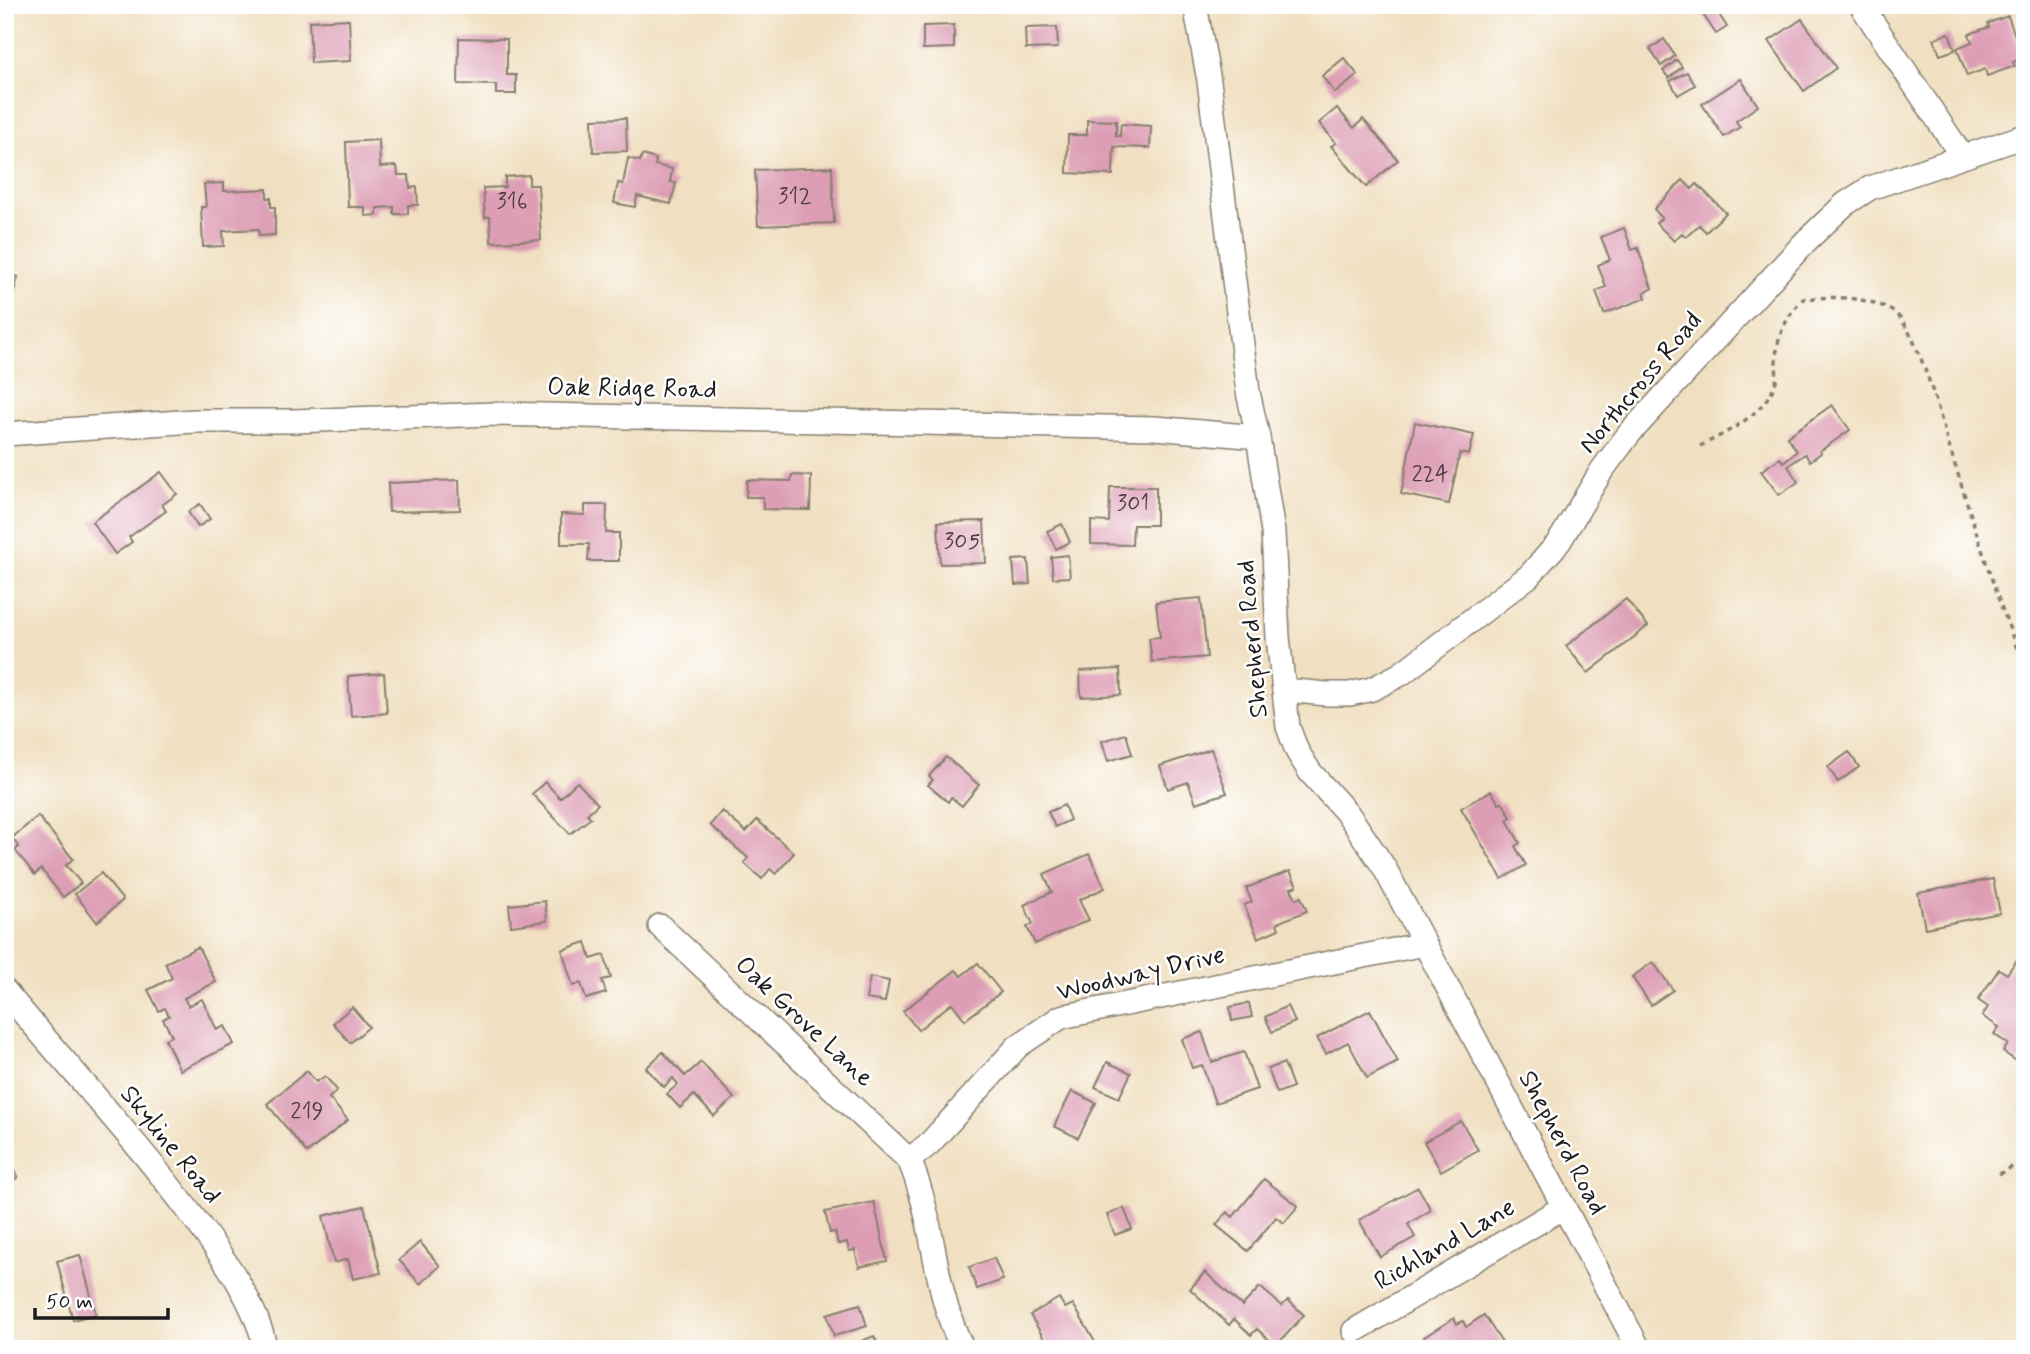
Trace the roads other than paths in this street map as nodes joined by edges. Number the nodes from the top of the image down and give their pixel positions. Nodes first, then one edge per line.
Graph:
1 (1195, 5) edge
2 (1861, 5) edge
3 (2025, 136) edge
4 (1962, 156) junction
5 (5, 434) edge
6 (1258, 437) junction
7 (1283, 690) junction
8 (660, 926) dead end
9 (1424, 944) junction
10 (5, 991) edge
11 (909, 1160) junction
12 (1564, 1207) junction
13 (1354, 1331) dead end
14 (266, 1349) edge
15 (963, 1349) edge
16 (1639, 1349) edge

1 - 6 street, Shepherd Road
2 - 4 street
3 - 4 street, Northcross Road
4 - 7 street, Northcross Road
5 - 6 street, Oak Ridge Road
6 - 7 street, Shepherd Road
7 - 9 street, Shepherd Road
8 - 11 street, Oak Grove Lane
9 - 11 street, Woodway Drive
9 - 12 street, Shepherd Road
10 - 14 street, Skyline Road
11 - 15 street
12 - 13 street, Richland Lane
12 - 16 street, Shepherd Road

